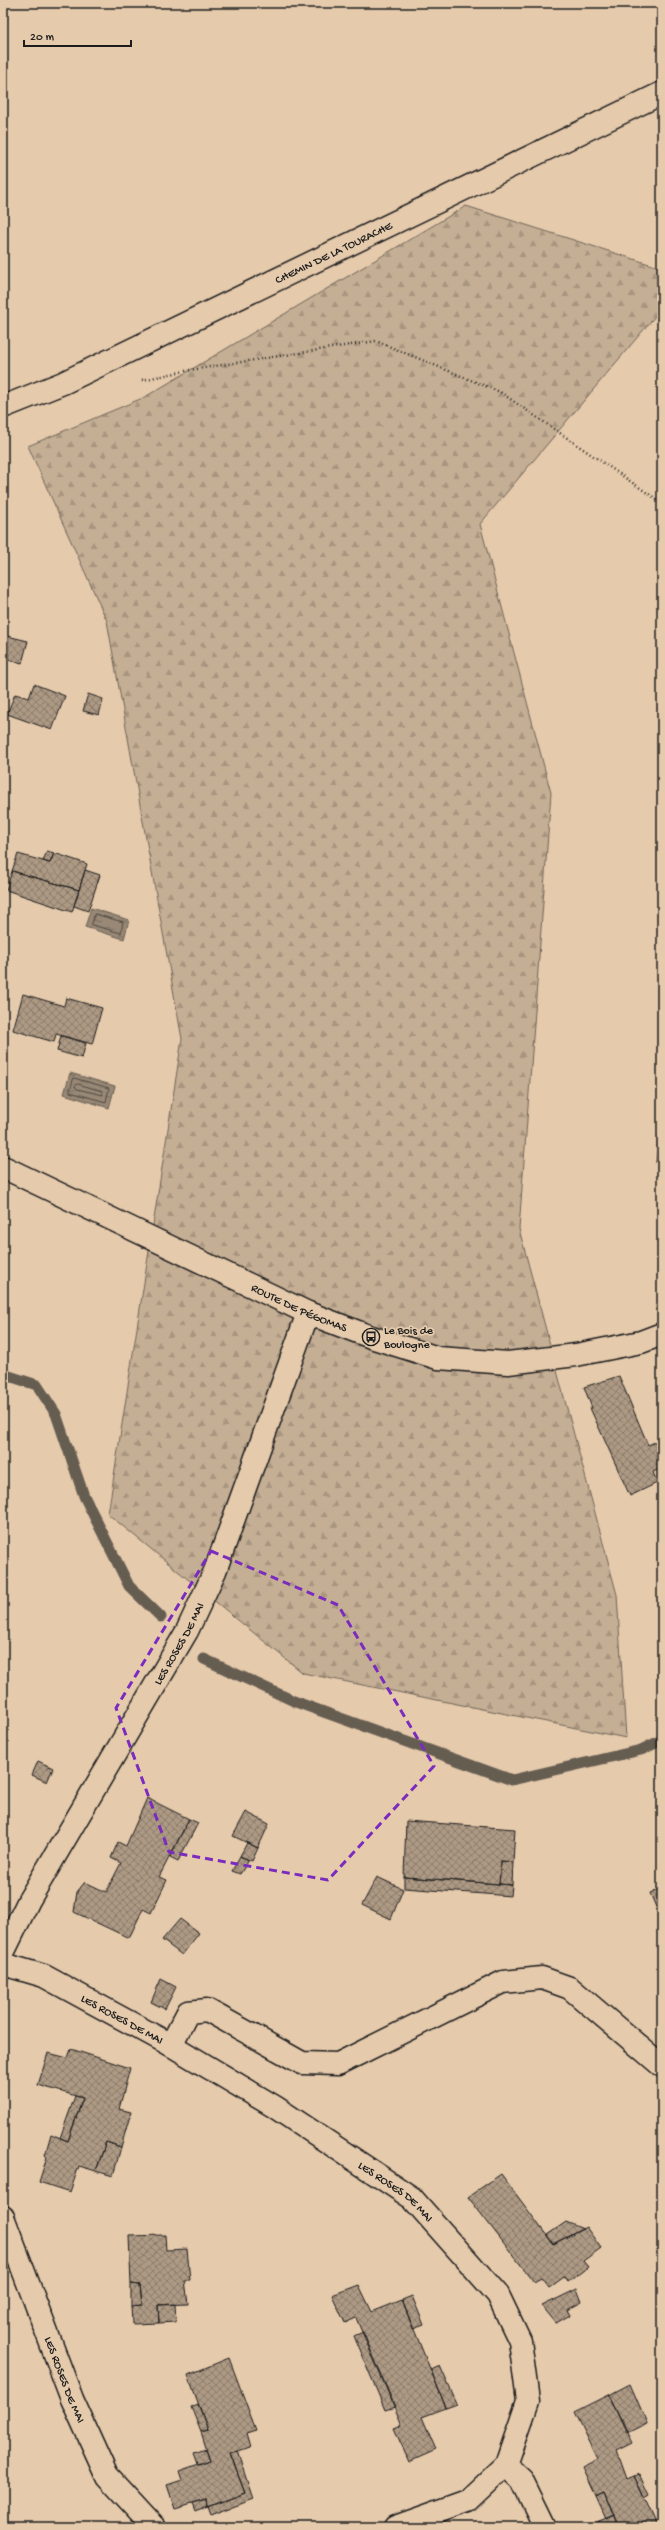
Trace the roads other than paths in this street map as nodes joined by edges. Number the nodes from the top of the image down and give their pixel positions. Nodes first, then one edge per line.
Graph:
1 (662, 93) edge
2 (3, 407) edge
3 (3, 1167) edge
4 (308, 1313) junction
5 (662, 1334) edge
6 (3, 1953) edge
7 (3, 1964) edge
8 (171, 2044) junction
9 (662, 2066) edge
10 (3, 2217) edge
11 (506, 2465) junction
12 (154, 2527) edge
13 (395, 2527) edge
14 (545, 2527) edge

1 - 2 street, CHEMIN DE LA TOURACHE
3 - 4 street, ROUTE DE PÉGOMAS
4 - 5 street, ROUTE DE PÉGOMAS
4 - 6 street, LES ROSES DE MAI
7 - 8 street, LES ROSES DE MAI
8 - 9 street
8 - 11 street, LES ROSES DE MAI
10 - 12 street, LES ROSES DE MAI
11 - 13 street, LES ROSES DE MAI
11 - 14 street

